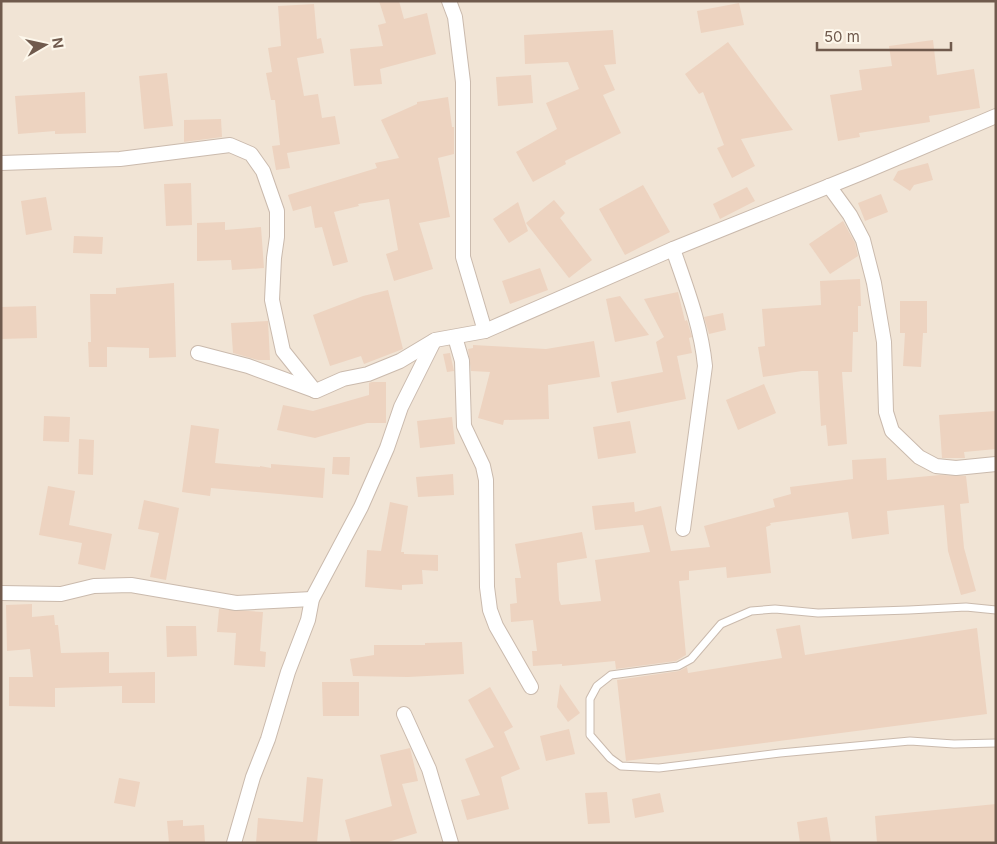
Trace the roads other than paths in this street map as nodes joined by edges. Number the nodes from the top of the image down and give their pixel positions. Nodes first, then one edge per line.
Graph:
1 (448, 1) edge
2 (996, 116) edge
3 (1, 163) edge
4 (829, 186) junction
5 (673, 249) junction
6 (485, 331) junction
7 (455, 337) junction
8 (435, 340) junction
9 (198, 352) dead end
10 (316, 392) junction
11 (996, 464) edge
12 (684, 529) dead end
13 (1, 593) edge
14 (312, 599) junction
15 (996, 610) edge
16 (531, 687) dead end
17 (404, 714) dead end
18 (996, 743) edge
19 (234, 843) edge
20 (451, 843) edge

1 - 6 street
2 - 4 street
3 - 10 street
4 - 5 street
4 - 11 street
5 - 6 street
5 - 12 street
6 - 7 street
7 - 8 street
7 - 16 street
8 - 10 street
8 - 14 street
9 - 10 street
13 - 14 street
14 - 19 street
15 - 18 lane
17 - 20 street

